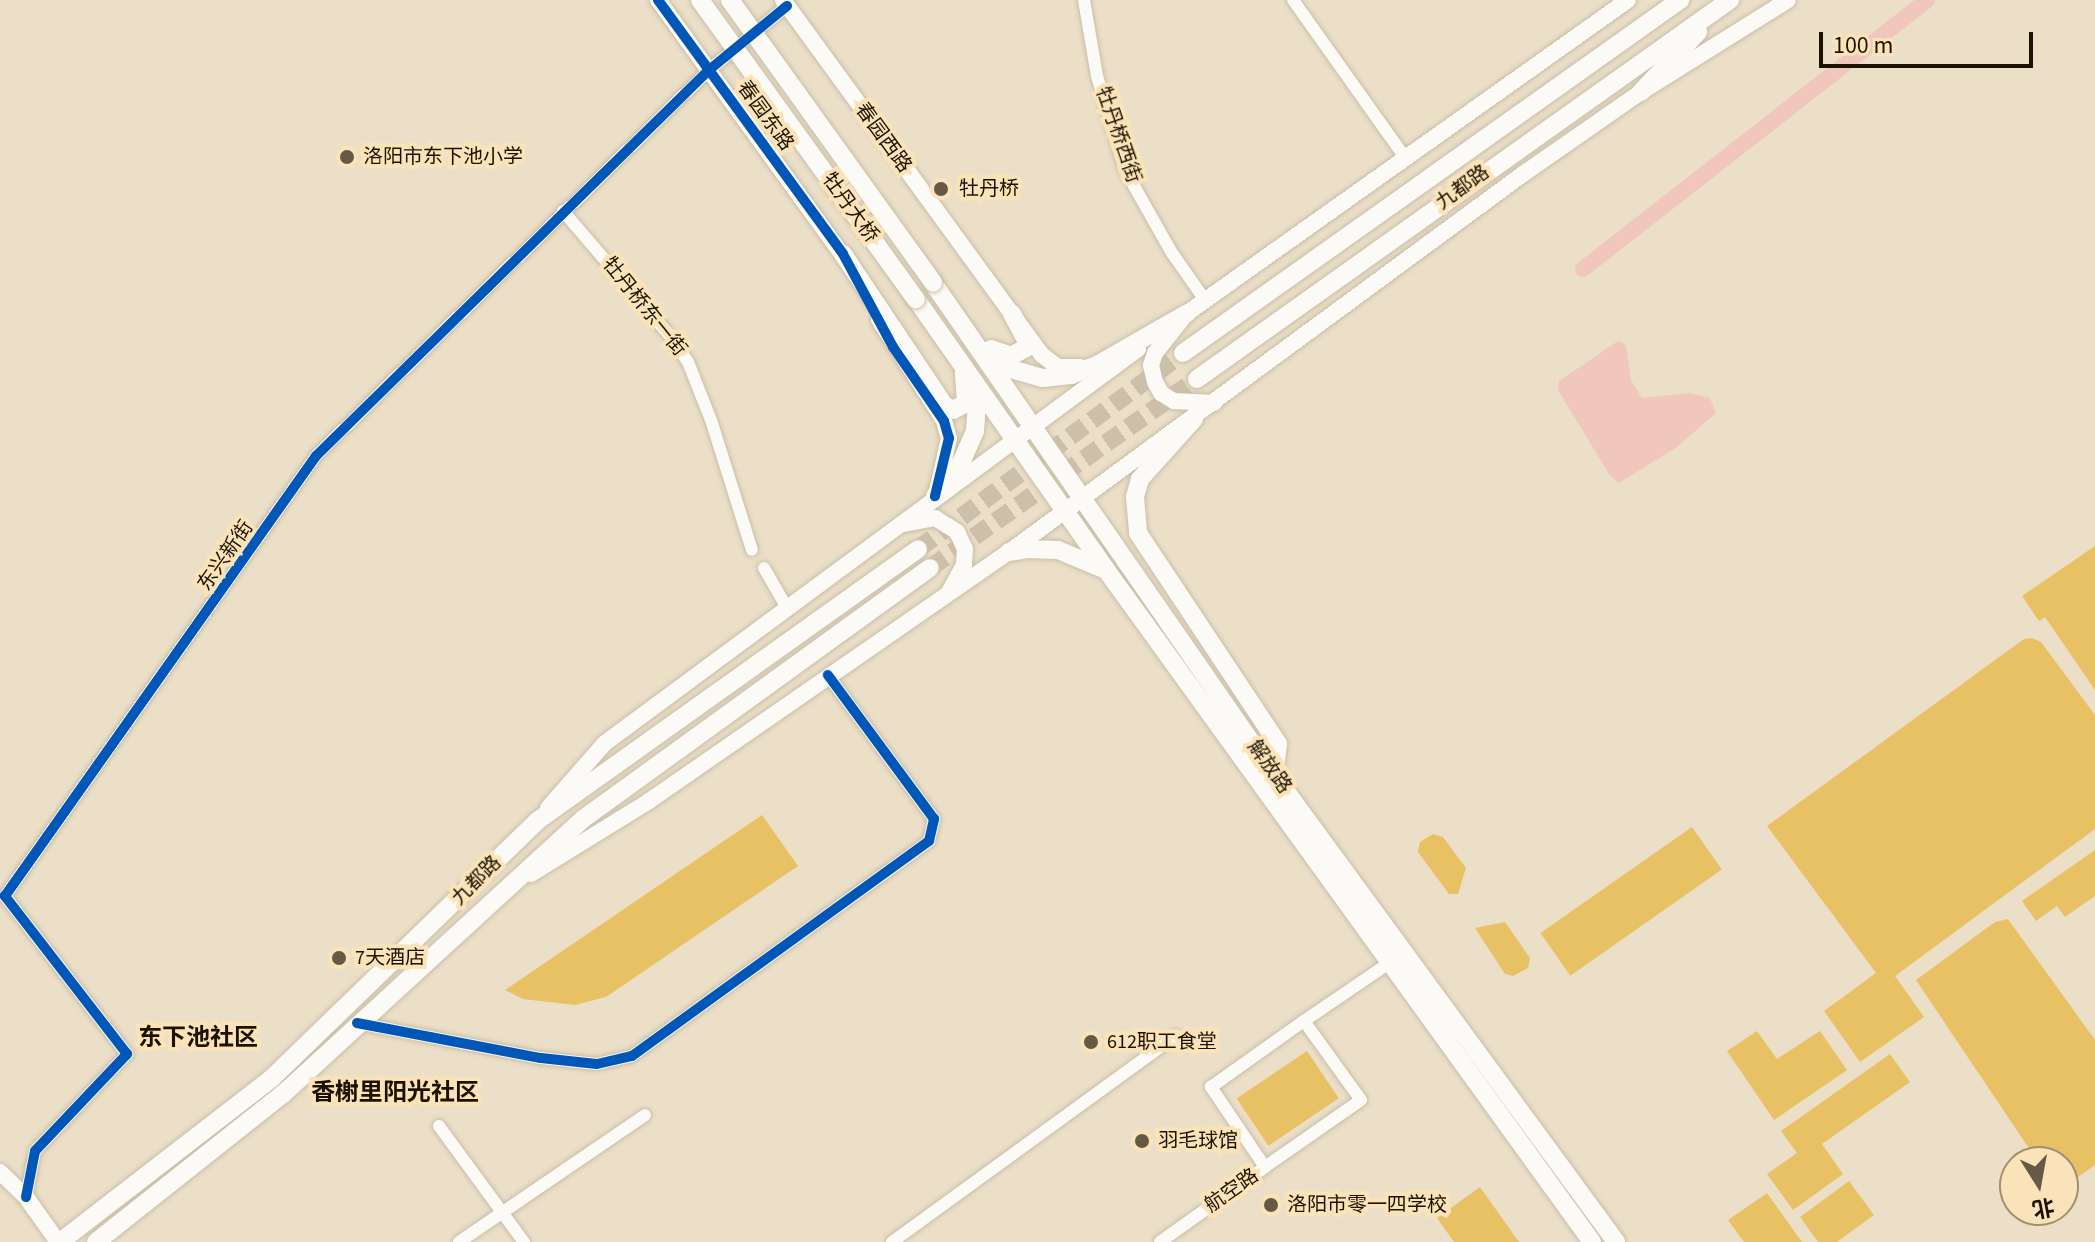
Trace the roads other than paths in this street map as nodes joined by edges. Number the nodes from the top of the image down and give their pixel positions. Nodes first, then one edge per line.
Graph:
1 (658, 0) edge
2 (700, 0) edge
3 (730, 0) edge
4 (1084, 0) edge
5 (1293, 0) edge
6 (1628, 0) edge
7 (1680, 0) edge
8 (1788, 0) edge
9 (1730, 1) edge
10 (785, 3) edge
11 (709, 70) junction
12 (1641, 92) junction
13 (1406, 159) junction
14 (563, 211) junction
15 (843, 254) junction
16 (933, 283) joint
17 (916, 299) joint
18 (1205, 300) junction
19 (1012, 314) junction
20 (1186, 314) junction
21 (976, 341) junction
22 (1183, 353) tunnel mouth
23 (963, 365) junction
24 (1097, 365) junction
25 (1197, 379) tunnel mouth
26 (1214, 403) junction
27 (1194, 419) junction
28 (1032, 427) junction
29 (1015, 440) junction
30 (935, 496) junction
31 (1082, 500) junction
32 (1065, 512) junction
33 (900, 525) junction
34 (918, 549) tunnel mouth
35 (752, 550) dead end
36 (1009, 552) junction
37 (764, 568) dead end
38 (930, 568) tunnel mouth
39 (1107, 571) junction
40 (947, 594) junction
41 (787, 608) junction
42 (828, 675) junction
43 (1274, 775) junction
44 (537, 821) junction
45 (503, 892) junction
46 (1389, 963) junction
47 (1304, 1021) junction
48 (357, 1023) junction
49 (1176, 1036) dead end
50 (645, 1115) dead end
51 (439, 1126) dead end
52 (1265, 1167) junction
53 (0, 1172) edge
54 (26, 1197) junction
55 (502, 1212) junction
56 (59, 1242) edge
57 (96, 1242) edge
58 (459, 1242) edge
59 (524, 1242) edge
60 (892, 1242) edge
61 (1160, 1242) edge
62 (1592, 1242) edge
63 (1616, 1242) edge

1 - 11 main road, 春园东路
2 - 17 main road, 牡丹大桥, bridge
3 - 16 main road, 牡丹大桥, bridge
4 - 18 street, 牡丹桥西街
5 - 13 street
6 - 13 main road
7 - 22 main road, 九都路
8 - 12 main road
9 - 12 main road
9 - 25 main road, 九都路
10 - 11 street, 东兴新街
10 - 19 main road, 春园西路
11 - 14 street, 东兴新街
11 - 15 main road, 春园东路
12 - 26 main road
13 - 18 main road
14 - 35 street, 牡丹桥东一街
14 - 54 street, 东兴新街
15 - 23 main road
15 - 30 main road, 春园东路
16 - 21 main road, 解放路
17 - 23 main road, 解放路
18 - 20 main road
19 - 21 main road
19 - 24 main road, 春园西路
20 - 24 main road
20 - 26 main road
20 - 28 main road
21 - 24 main road
21 - 28 main road, 解放路
23 - 29 main road, 解放路
23 - 30 main road
26 - 27 main road
27 - 31 main road
27 - 43 main road
28 - 29 main road
28 - 31 main road, 解放路
29 - 30 main road
29 - 32 main road, 解放路
30 - 33 main road
31 - 32 main road
31 - 43 main road, 解放路
32 - 36 main road
32 - 39 main road, 解放路
33 - 40 main road
33 - 41 main road
34 - 44 main road, 九都路
36 - 39 main road
36 - 40 main road
37 - 41 street
38 - 45 main road, 九都路
39 - 46 main road, 解放路
40 - 42 main road
41 - 44 main road
42 - 45 main road
42 - 48 street
43 - 63 main road, 解放路
44 - 56 main road, 九都路
45 - 48 main road, 九都路
46 - 47 street
46 - 62 main road, 解放路
47 - 52 street
47 - 52 street, 航空路
48 - 57 main road, 九都路
49 - 60 street
50 - 55 street
51 - 55 street
52 - 61 street, 航空路
53 - 54 main road
54 - 56 main road
55 - 58 street
55 - 59 street

